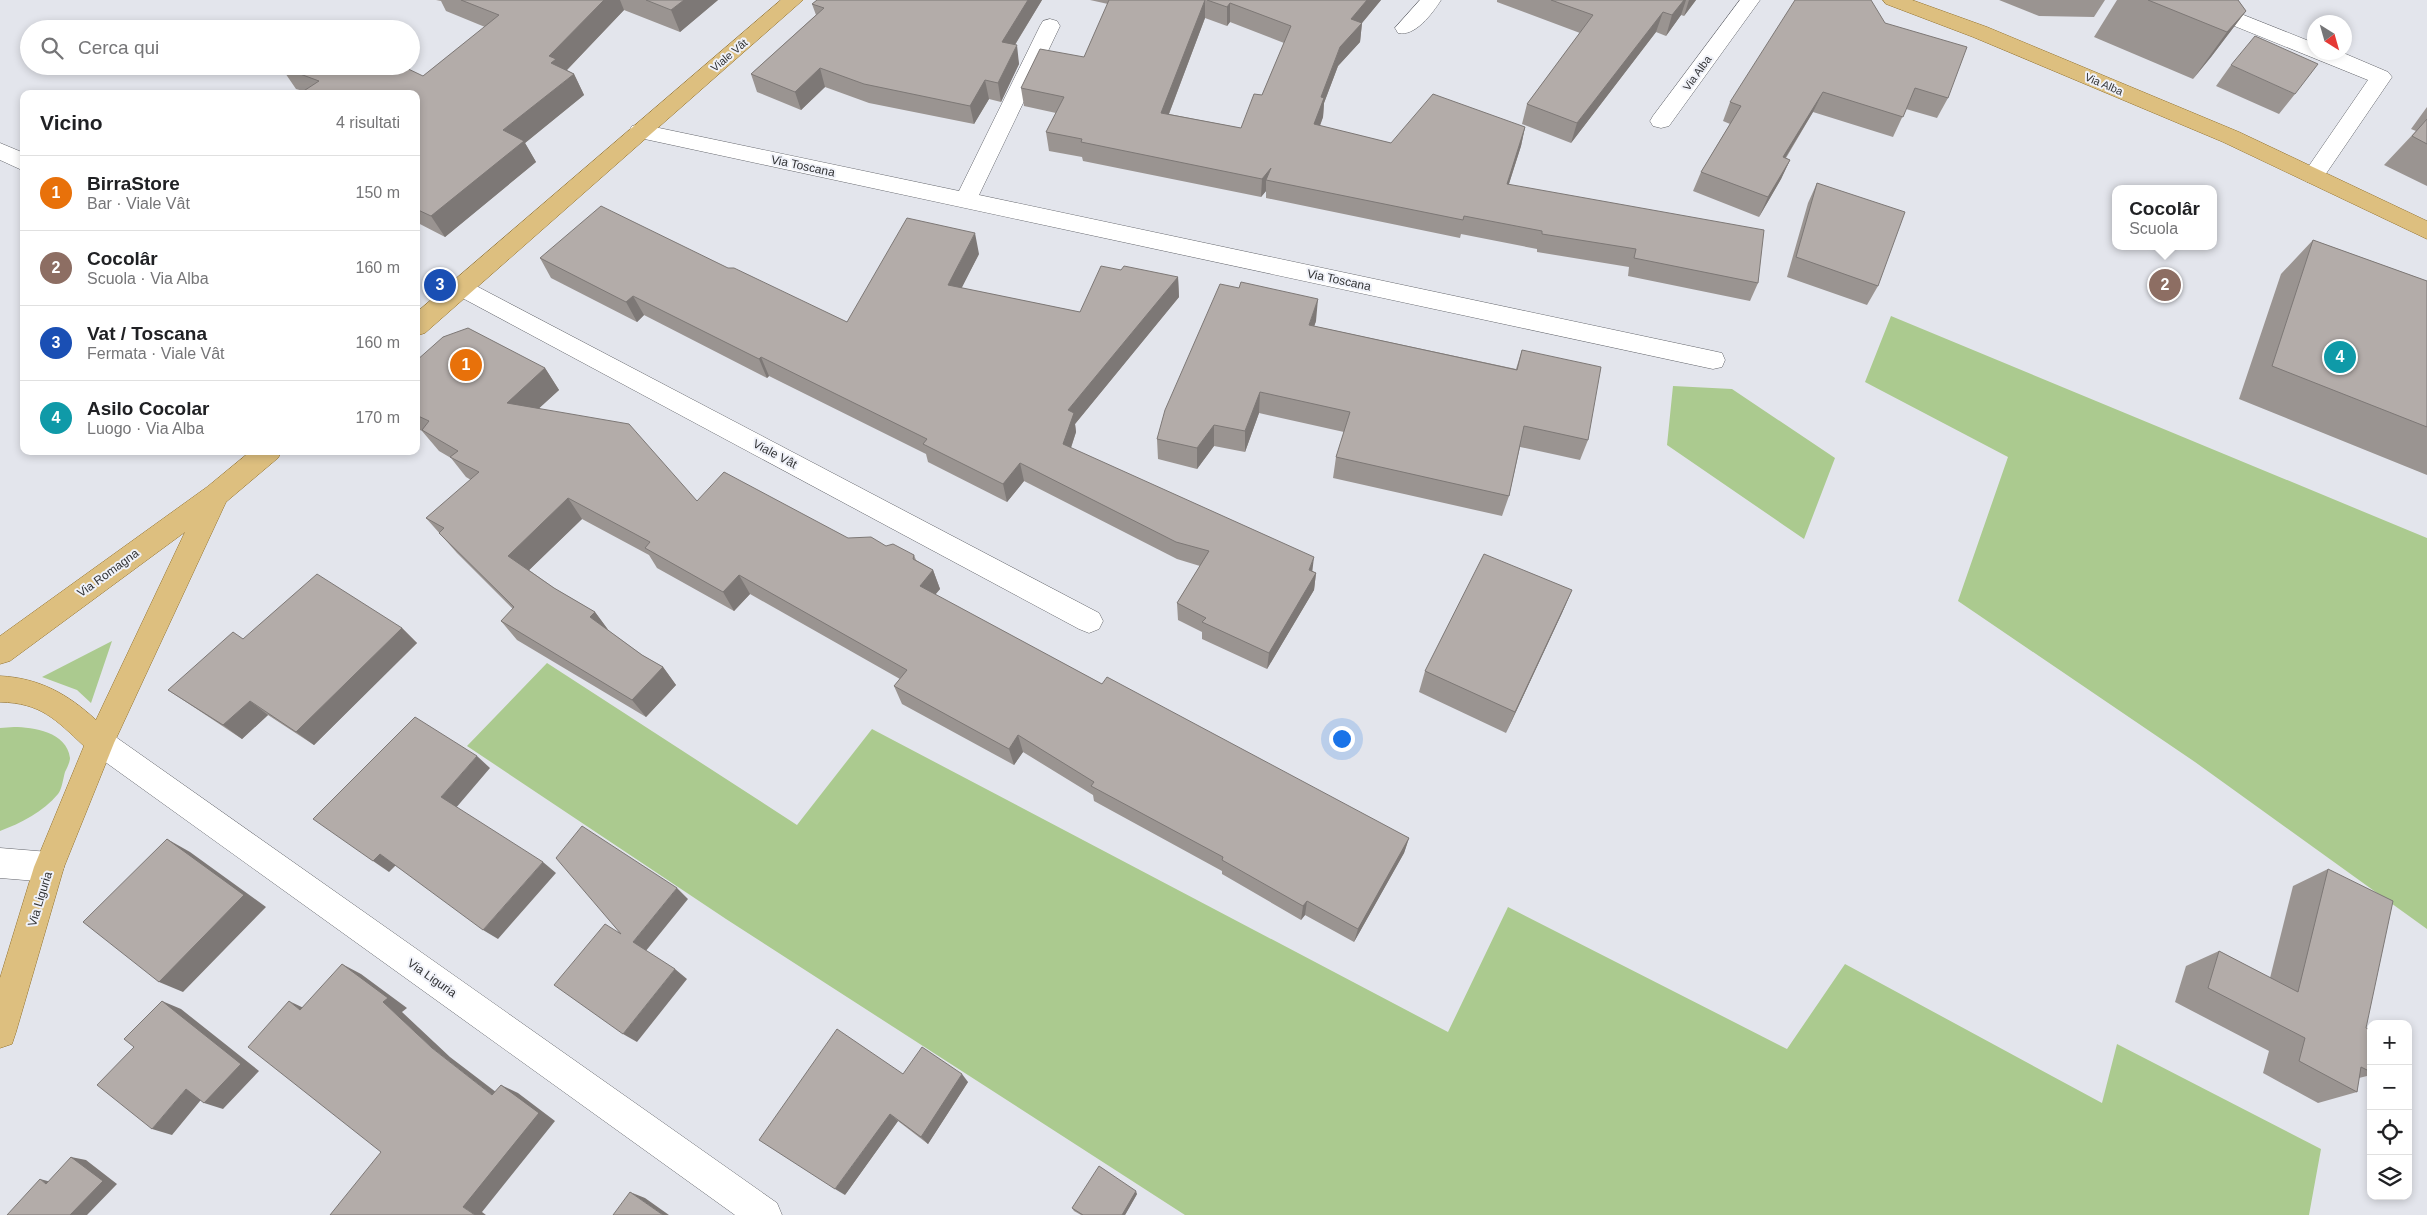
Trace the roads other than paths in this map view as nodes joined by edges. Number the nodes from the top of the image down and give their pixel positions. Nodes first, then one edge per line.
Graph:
1 (793, 0) edge
2 (1431, 0) edge
3 (1750, 0) edge
4 (1893, 0) edge
5 (2187, 0) edge
6 (1050, 26) dead end
7 (1405, 28) dead end
8 (2307, 47) edge
9 (2340, 60) edge
10 (1661, 121) dead end
11 (640, 131) junction
12 (0, 150) edge
13 (20, 161) edge
14 (2313, 176) junction
15 (966, 200) junction
16 (2427, 230) edge
17 (461, 287) junction
18 (420, 323) edge
19 (1713, 360) dead end
20 (264, 455) edge
21 (216, 495) junction
22 (1090, 621) dead end
23 (0, 652) edge
24 (0, 689) edge
25 (100, 742) junction
26 (0, 863) edge
27 (49, 867) junction
28 (0, 1032) edge
29 (765, 1215) edge

1 - 11 main road, Viale Vât
2 - 7 street
3 - 10 street, Via Alba
4 - 14 main road, Via Alba
5 - 8 street
6 - 15 street
9 - 14 street
11 - 15 street, Via Toscana
11 - 17 main road, Viale Vât
12 - 13 street
14 - 16 main road, Via Alba
15 - 19 street, Via Toscana
17 - 18 main road, Viale Vât
17 - 22 street, Viale Vât
20 - 21 main road
21 - 23 main road, Via Romagna
21 - 25 main road, Via Liguria
24 - 25 main road, Via Liguria
25 - 27 main road, Via Liguria
25 - 29 street, Via Liguria
26 - 27 street
27 - 28 main road, Via Liguria

